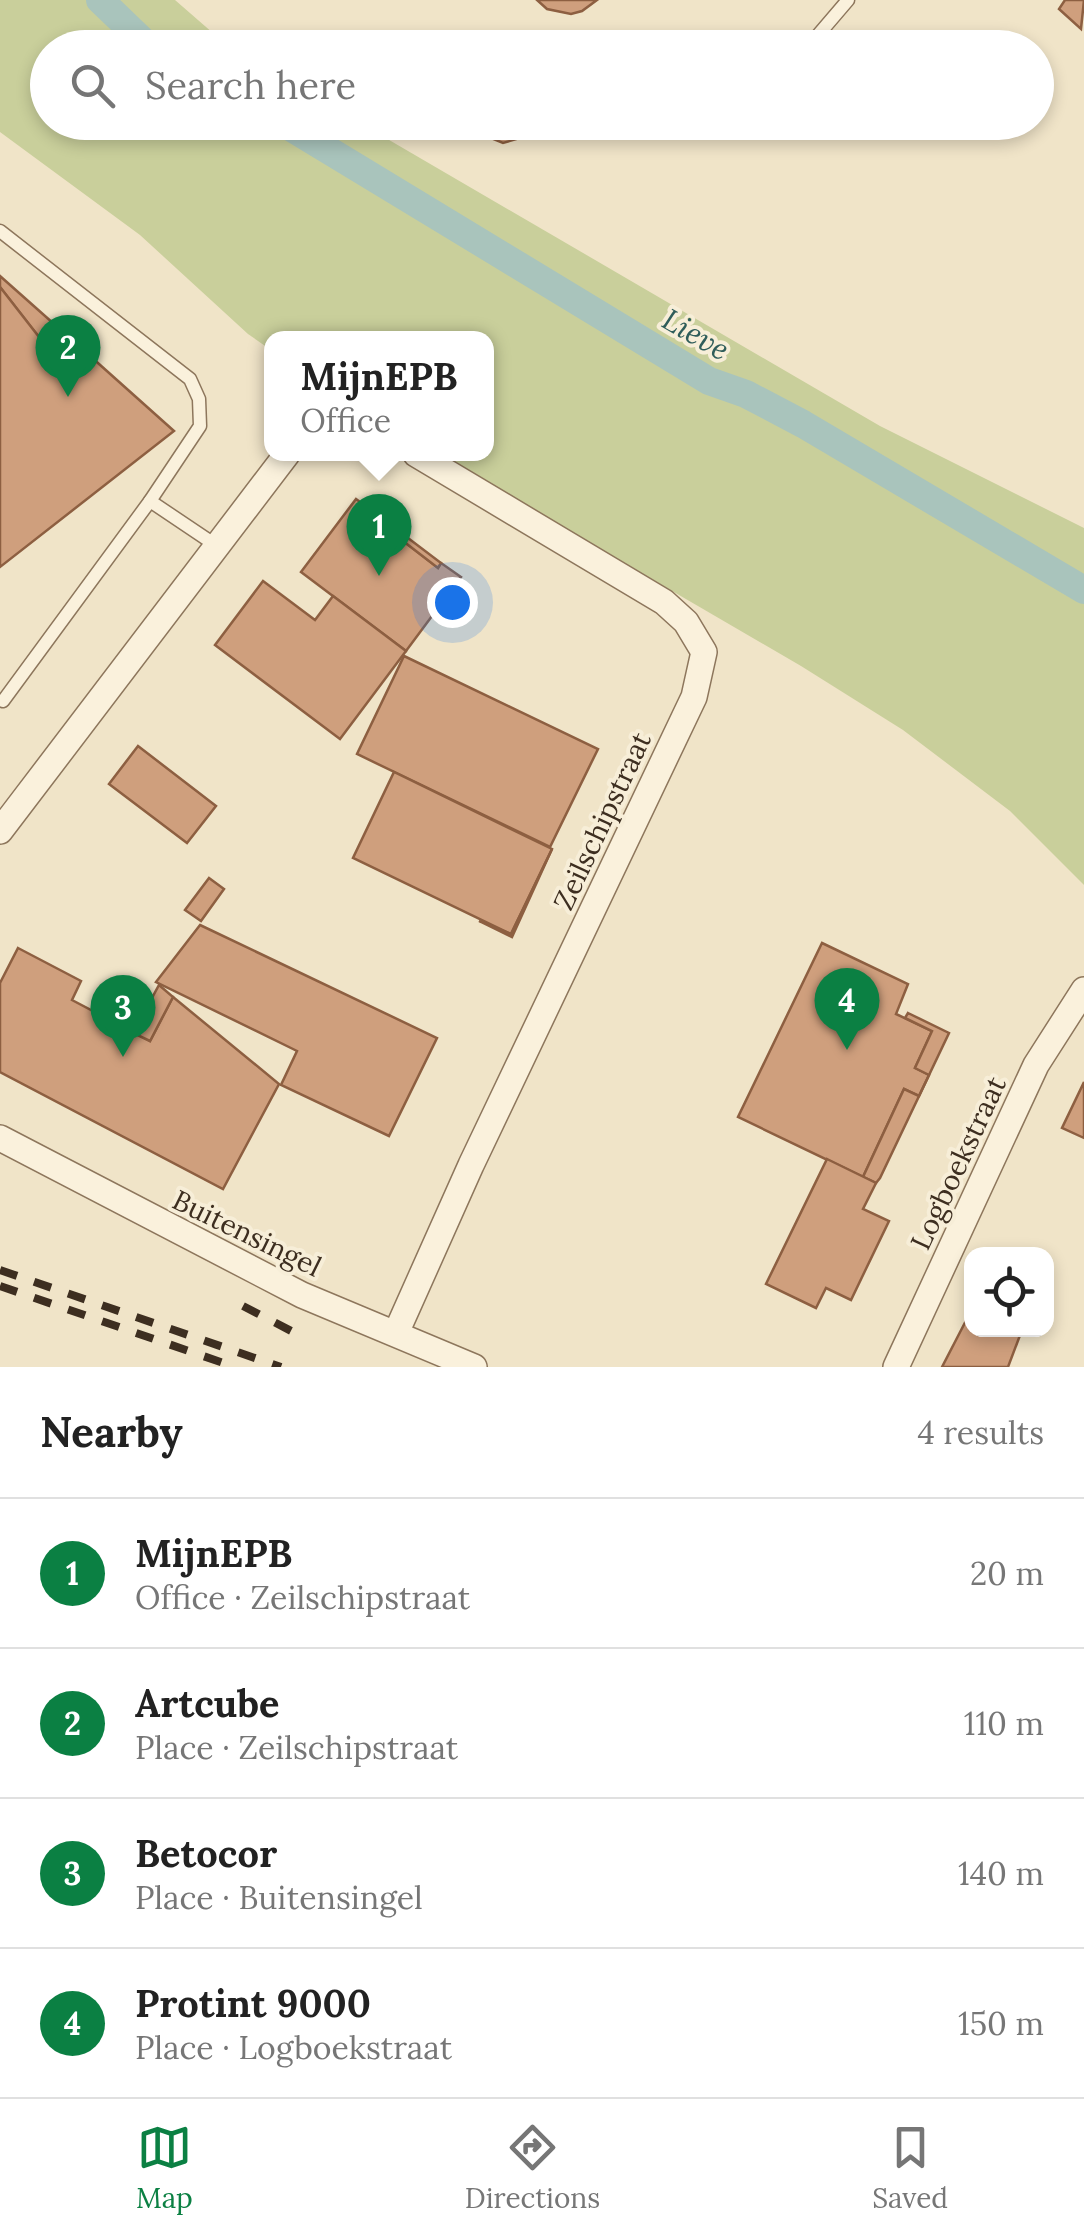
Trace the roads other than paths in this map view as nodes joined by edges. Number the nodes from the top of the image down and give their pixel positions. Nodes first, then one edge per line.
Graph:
1 (848, 0) edge
2 (822, 30) edge
3 (0, 231) edge
4 (282, 461) edge
5 (428, 461) edge
6 (150, 501) junction
7 (216, 546) junction
8 (3, 702) dead end
9 (0, 832) edge
10 (1084, 990) edge
11 (0, 1138) edge
12 (396, 1334) junction
13 (474, 1367) edge
14 (896, 1367) edge

1 - 2 lane
3 - 6 lane
4 - 7 street
5 - 12 street, Zeilschipstraat
6 - 7 lane
6 - 8 lane
7 - 9 street
10 - 14 street, Logboekstraat
11 - 12 street, Buitensingel
12 - 13 street, Buitensingel

